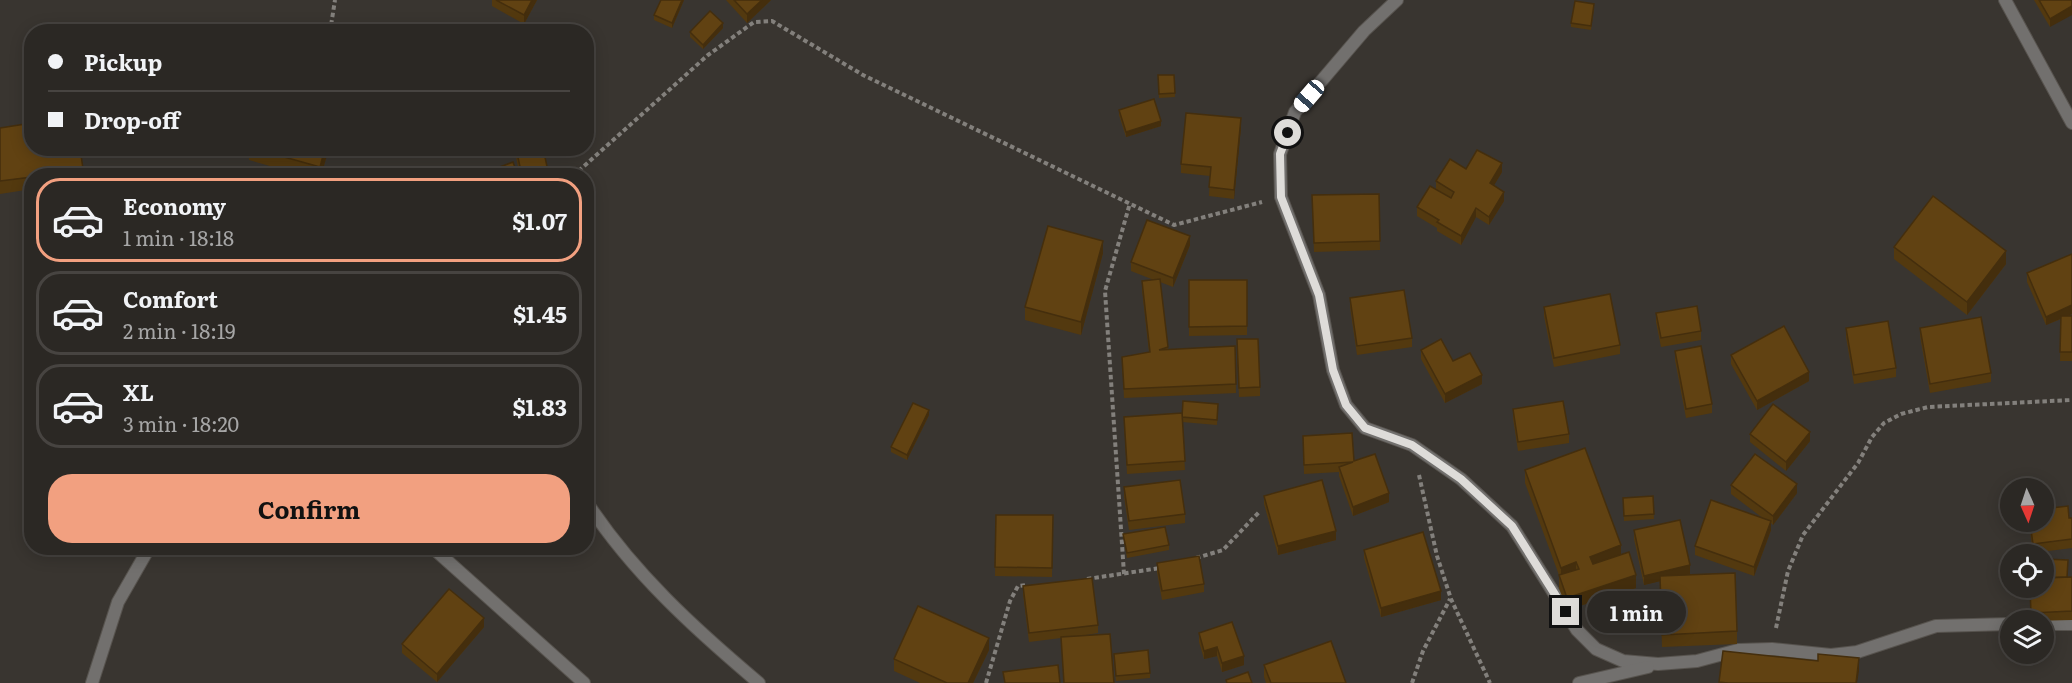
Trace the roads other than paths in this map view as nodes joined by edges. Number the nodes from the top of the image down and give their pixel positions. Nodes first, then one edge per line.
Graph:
1 (1397, 0) edge
2 (2005, 0) edge
3 (2072, 123) edge
4 (594, 513) edge
5 (145, 555) edge
6 (441, 555) edge
7 (2000, 624) edge
8 (2054, 624) edge
9 (2072, 624) edge
10 (1658, 664) junction
11 (92, 683) edge
12 (584, 683) edge
13 (759, 683) edge
14 (1579, 683) edge

1 - 10 street
2 - 3 street
4 - 13 street
5 - 11 street
6 - 12 street
7 - 10 street
8 - 9 street
10 - 14 street

